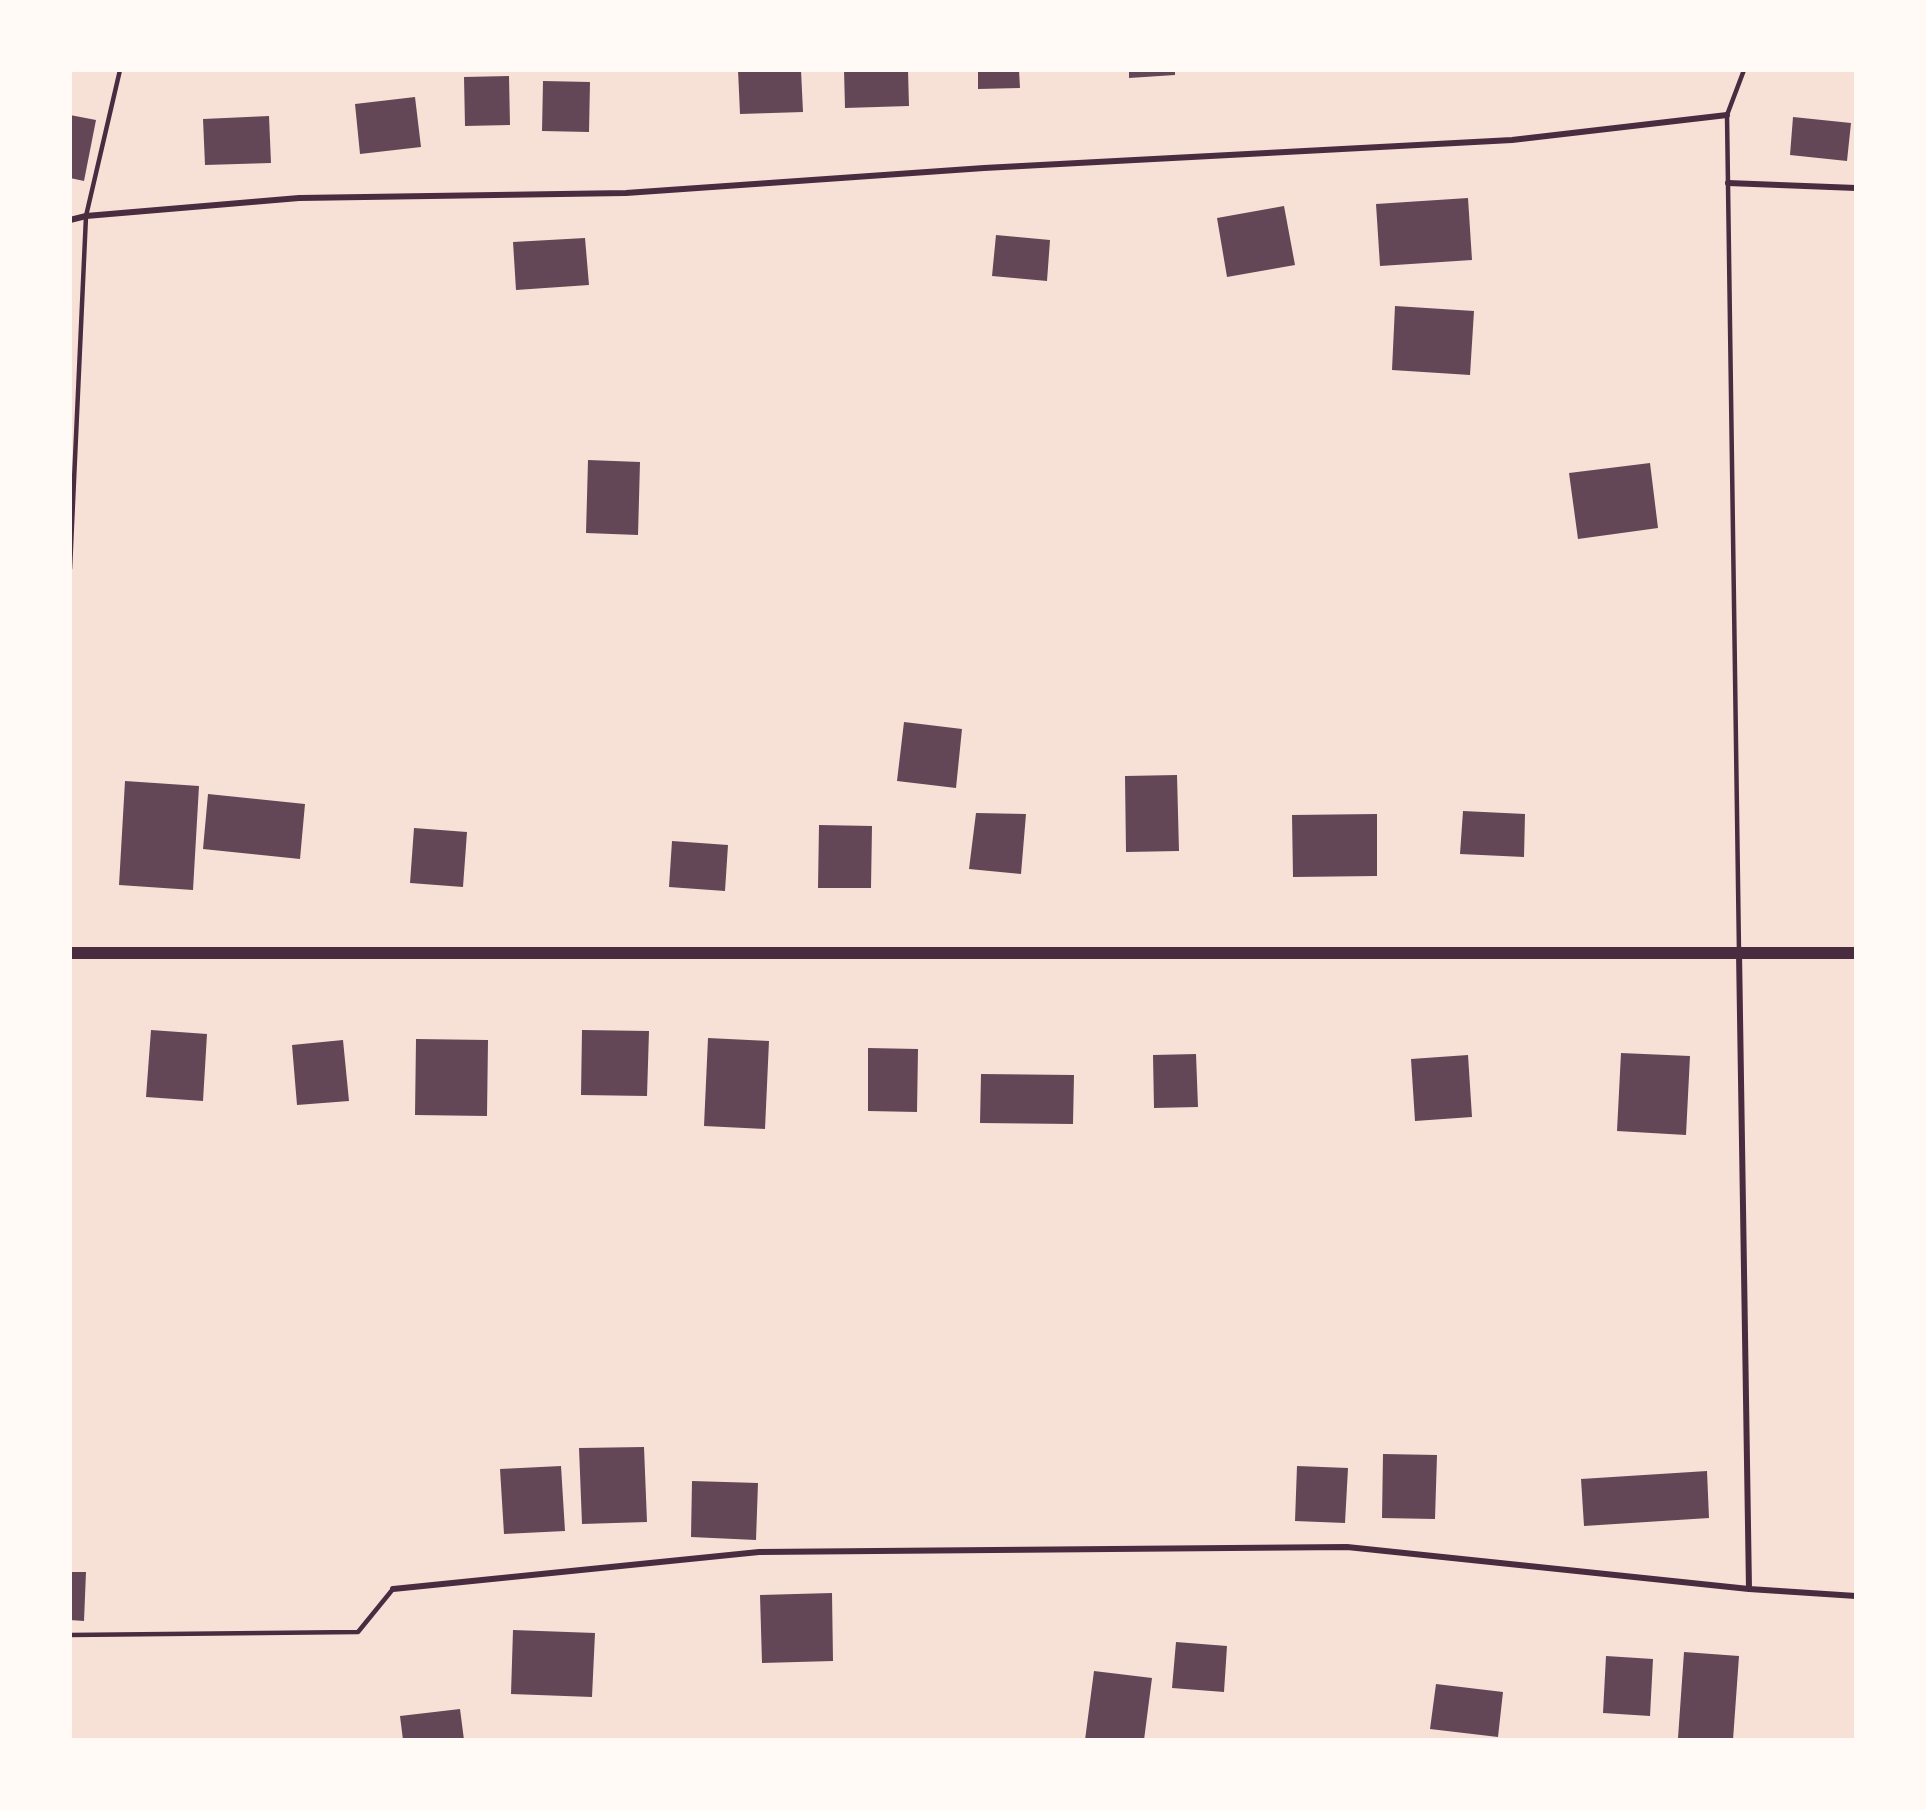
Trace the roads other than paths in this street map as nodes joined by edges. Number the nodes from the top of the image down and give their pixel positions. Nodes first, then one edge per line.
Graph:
1 (120, 70) edge
2 (1744, 70) edge
3 (1727, 115) junction
4 (1728, 183) junction
5 (1856, 188) edge
6 (86, 216) junction
7 (70, 220) edge
8 (70, 569) edge
9 (1739, 952) junction
10 (1856, 952) edge
11 (70, 953) edge
12 (393, 1589) joint
13 (1749, 1589) junction
14 (1856, 1596) edge
15 (70, 1635) edge

1 - 6 lane
2 - 3 lane
3 - 4 lane
3 - 6 street
4 - 5 street
4 - 9 lane
6 - 7 street
6 - 8 lane
9 - 10 main road
9 - 11 main road
9 - 13 street
12 - 13 street
12 - 15 lane
13 - 14 street

